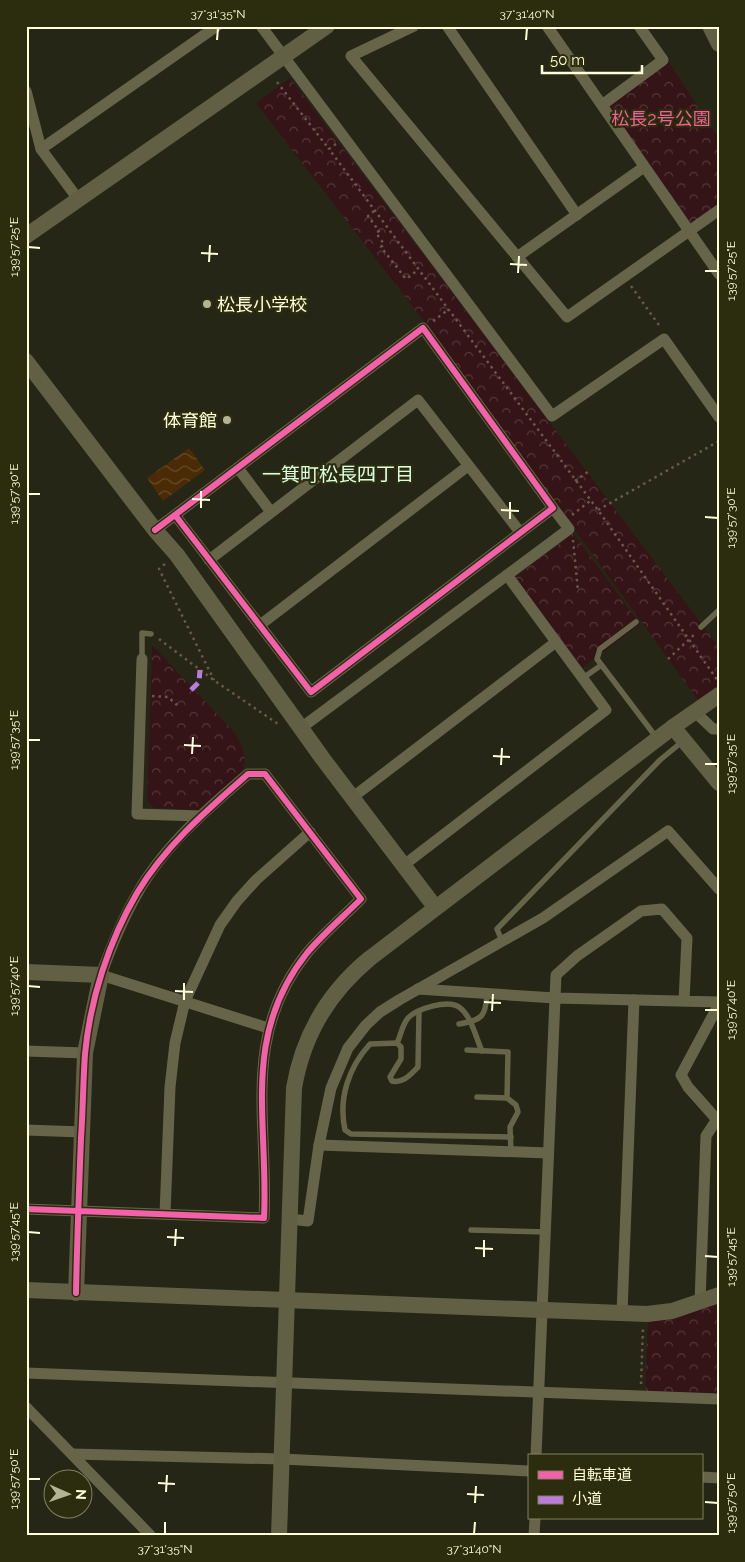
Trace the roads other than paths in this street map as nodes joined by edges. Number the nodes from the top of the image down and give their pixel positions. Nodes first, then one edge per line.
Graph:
1 (217, 26) edge
2 (261, 26) edge
3 (327, 26) edge
4 (414, 26) edge
5 (448, 26) edge
6 (547, 26) edge
7 (639, 26) edge
8 (710, 26) edge
9 (719, 44) edge
10 (283, 57) junction
11 (26, 90) edge
12 (602, 105) junction
13 (40, 150) junction
14 (644, 166) junction
15 (78, 199) junction
16 (719, 210) edge
17 (577, 215) junction
18 (688, 231) junction
19 (26, 236) edge
20 (517, 257) junction
21 (719, 274) edge
22 (26, 361) edge
23 (719, 417) edge
24 (468, 466) junction
25 (238, 468) junction
26 (553, 508) junction
27 (272, 512) junction
28 (175, 515) junction
29 (155, 530) junction
30 (520, 532) junction
31 (209, 560) junction
32 (507, 575) junction
33 (719, 610) edge
34 (636, 622) dead end
35 (260, 625) junction
36 (701, 627) dead end
37 (151, 634) road end
38 (556, 642) junction
39 (142, 659) joint
40 (600, 666) junction
41 (583, 678) junction
42 (719, 695) edge
43 (695, 712) junction
44 (673, 727) junction
45 (293, 728) junction
46 (719, 729) edge
47 (658, 738) junction
48 (683, 740) junction
49 (719, 782) edge
50 (353, 797) junction
51 (200, 816) junction
52 (310, 832) junction
53 (404, 865) junction
54 (719, 889) edge
55 (435, 907) junction
56 (502, 941) junction
57 (26, 972) edge
58 (101, 975) junction
59 (418, 989) junction
60 (487, 993) junction
61 (555, 998) junction
62 (634, 1000) junction
63 (185, 1001) junction
64 (684, 1001) junction
65 (719, 1003) edge
66 (419, 1012) junction
67 (470, 1022) junction
68 (459, 1024) dead end
69 (268, 1028) junction
70 (397, 1043) junction
71 (26, 1050) edge
72 (467, 1050) dead end
73 (482, 1051) junction
74 (85, 1053) junction
75 (478, 1098) dead end
76 (508, 1098) junction
77 (718, 1119) edge
78 (26, 1130) edge
79 (82, 1132) junction
80 (511, 1137) junction
81 (319, 1145) junction
82 (511, 1152) junction
83 (548, 1153) junction
84 (26, 1209) edge
85 (78, 1210) junction
86 (165, 1214) junction
87 (289, 1219) junction
88 (471, 1230) dead end
89 (546, 1232) junction
90 (26, 1290) edge
91 (76, 1293) junction
92 (719, 1296) edge
93 (285, 1300) junction
94 (700, 1302) junction
95 (544, 1310) junction
96 (622, 1313) junction
97 (26, 1374) edge
98 (284, 1382) junction
99 (540, 1392) junction
100 (719, 1399) edge
101 (26, 1406) edge
102 (72, 1454) junction
103 (536, 1454) edge
104 (282, 1459) junction
105 (528, 1471) edge
106 (702, 1478) edge
107 (719, 1478) edge
108 (535, 1520) edge
109 (151, 1536) edge
110 (279, 1536) edge
111 (534, 1536) edge

1 - 13 street
2 - 10 street
3 - 10 street
4 - 20 street
5 - 17 street
6 - 12 street
7 - 12 street
8 - 9 street
10 - 15 street
10 - 23 street
11 - 13 street
12 - 14 street
13 - 15 street
14 - 17 street
14 - 18 street
15 - 19 street
16 - 18 street
17 - 20 street
18 - 20 street
18 - 21 street
22 - 29 street
24 - 27 street
24 - 30 street
24 - 35 street
25 - 26 street
25 - 27 street
25 - 28 street
26 - 30 street
26 - 32 street
27 - 31 street
28 - 29 street
28 - 31 street
29 - 45 street
30 - 35 street
31 - 35 street
32 - 38 street
32 - 45 street
33 - 36 lane
34 - 40 lane
37 - 39 lane
38 - 41 street
38 - 50 street
39 - 51 street
40 - 41 lane
40 - 47 lane
41 - 53 street
42 - 43 street
43 - 44 street
43 - 46 street
44 - 47 street
44 - 48 street
45 - 50 street
47 - 55 street
48 - 49 street
48 - 56 lane
50 - 53 street
51 - 52 street
51 - 58 street
52 - 63 street
52 - 69 street
53 - 55 street
54 - 56 street
55 - 87 street
56 - 59 street
57 - 58 street
58 - 63 street
58 - 74 street
59 - 60 street
59 - 81 street
60 - 61 street
60 - 67 lane
61 - 62 street
61 - 64 street
61 - 83 street
62 - 64 street
62 - 96 street
63 - 69 street
63 - 86 street
64 - 65 street
65 - 77 street
66 - 67 lane
66 - 70 lane
66 - 70 lane
67 - 68 lane
67 - 73 lane
69 - 86 street
70 - 80 lane
71 - 74 street
72 - 73 lane
73 - 76 lane
74 - 79 street
75 - 76 lane
76 - 80 lane
77 - 94 street
78 - 79 street
79 - 85 street
80 - 82 lane
81 - 82 street
81 - 87 street
82 - 83 street
83 - 89 street
84 - 85 street
85 - 86 street
85 - 91 street
87 - 93 street
88 - 89 lane
89 - 95 street
90 - 91 street
91 - 93 street
92 - 94 street
93 - 95 street
93 - 98 street
94 - 96 street
95 - 96 street
95 - 99 street
97 - 98 street
98 - 99 street
98 - 104 street
99 - 100 street
99 - 103 street
101 - 102 street
102 - 104 street
102 - 109 street
104 - 105 street
104 - 110 street
106 - 107 street
108 - 111 street

